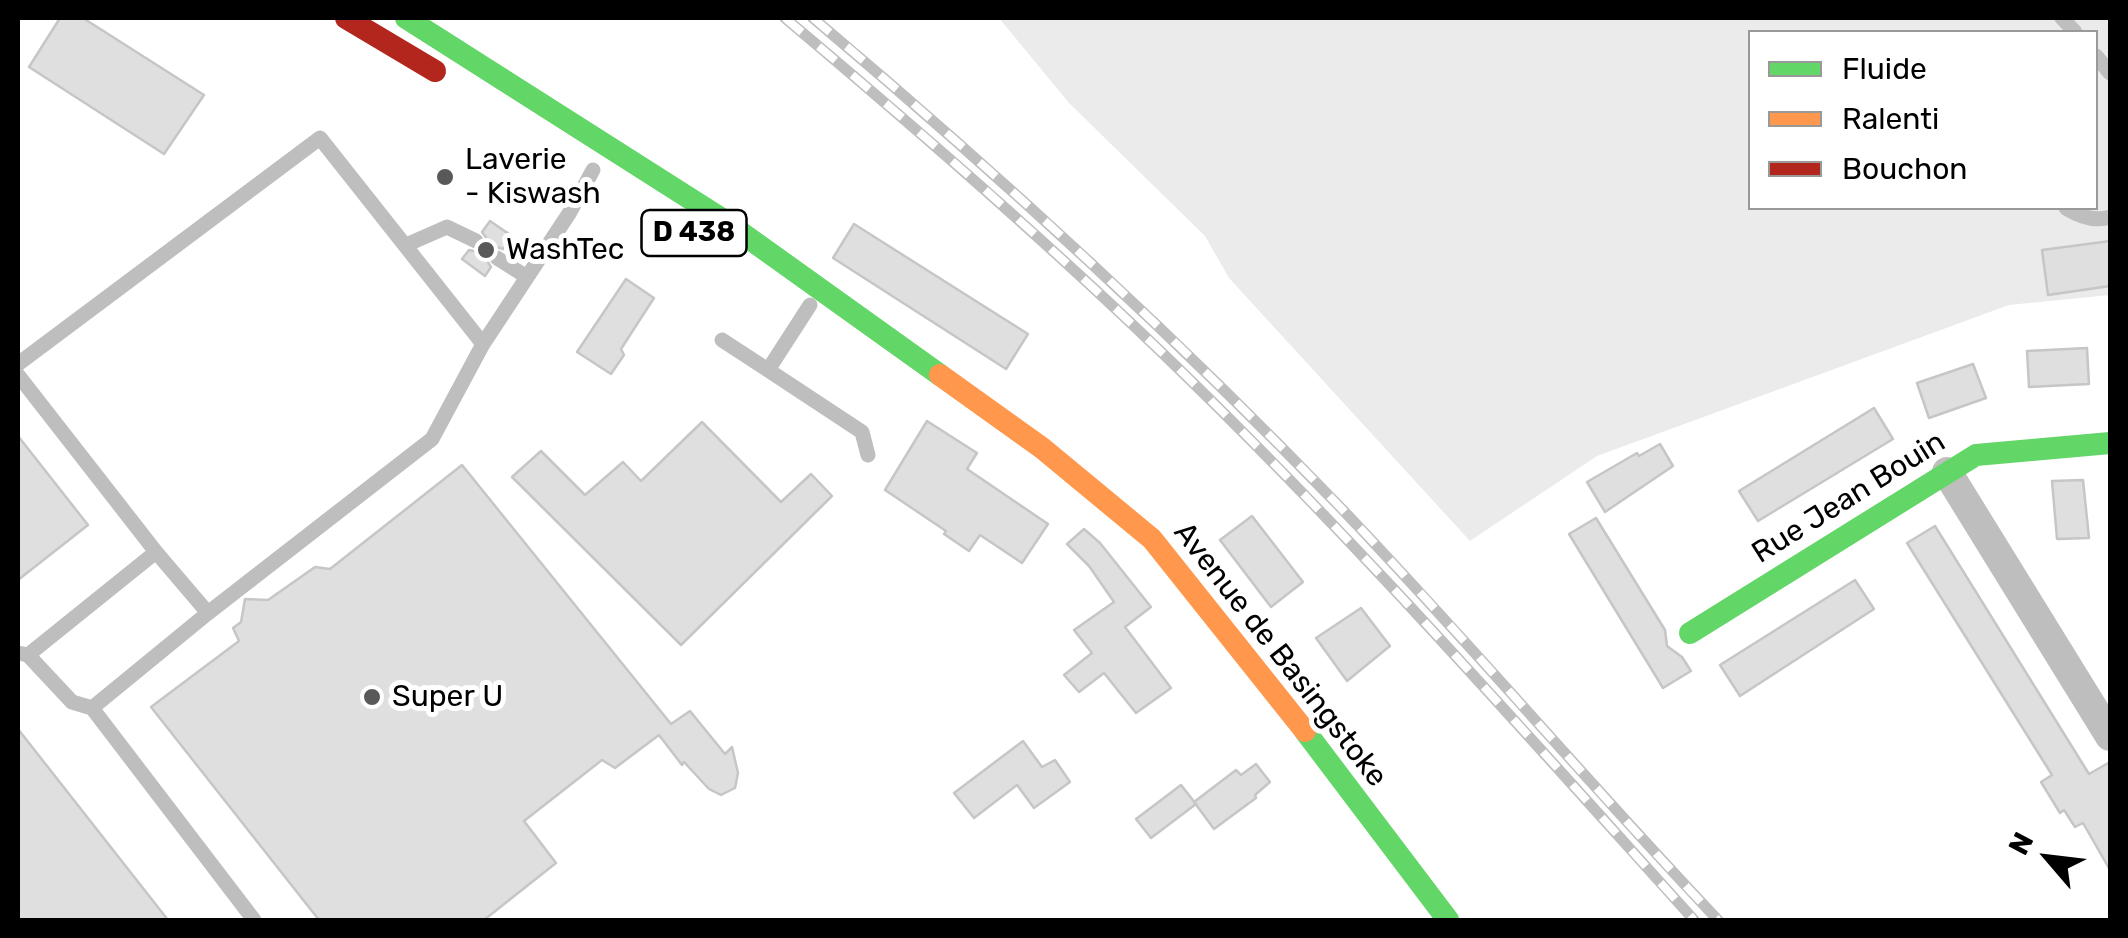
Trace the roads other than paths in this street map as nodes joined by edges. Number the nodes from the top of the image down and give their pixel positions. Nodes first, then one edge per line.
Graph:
1 (346, 18) edge
2 (406, 18) edge
3 (460, 86) dead end
4 (587, 166) joint
5 (619, 186) dead end
6 (2069, 210) edge
7 (2110, 217) edge
8 (476, 242) dead end
9 (406, 246) junction
10 (497, 258) dead end
11 (761, 275) dead end
12 (527, 278) junction
13 (810, 305) junction
14 (722, 340) dead end
15 (483, 344) junction
16 (18, 364) edge
17 (768, 370) junction
18 (18, 375) edge
19 (2110, 442) edge
20 (1042, 448) junction
21 (868, 455) dead end
22 (1947, 472) junction
23 (156, 552) junction
24 (208, 614) junction
25 (1690, 633) dead end
26 (23, 654) edge
27 (92, 708) junction
28 (2110, 736) edge
29 (254, 920) edge
30 (1448, 920) edge

1 - 3 main road
2 - 20 main road, Avenue de Basingstoke / D 438
4 - 5 main road, D 438
4 - 12 lane
6 - 7 lane
8 - 9 lane
9 - 15 lane
9 - 16 lane
10 - 12 lane
11 - 13 main road, Avenue de Basingstoke / D 438
12 - 15 lane
13 - 17 lane
13 - 20 main road, Avenue de Basingstoke / D 438
14 - 17 lane
15 - 24 lane
17 - 21 lane
18 - 23 lane
19 - 22 main road, Rue Jean Bouin
20 - 30 main road, Avenue de Basingstoke / D 438
22 - 25 main road, Rue Jean Bouin
22 - 28 street
23 - 24 lane
23 - 26 lane
24 - 27 lane
26 - 27 lane
27 - 29 lane

